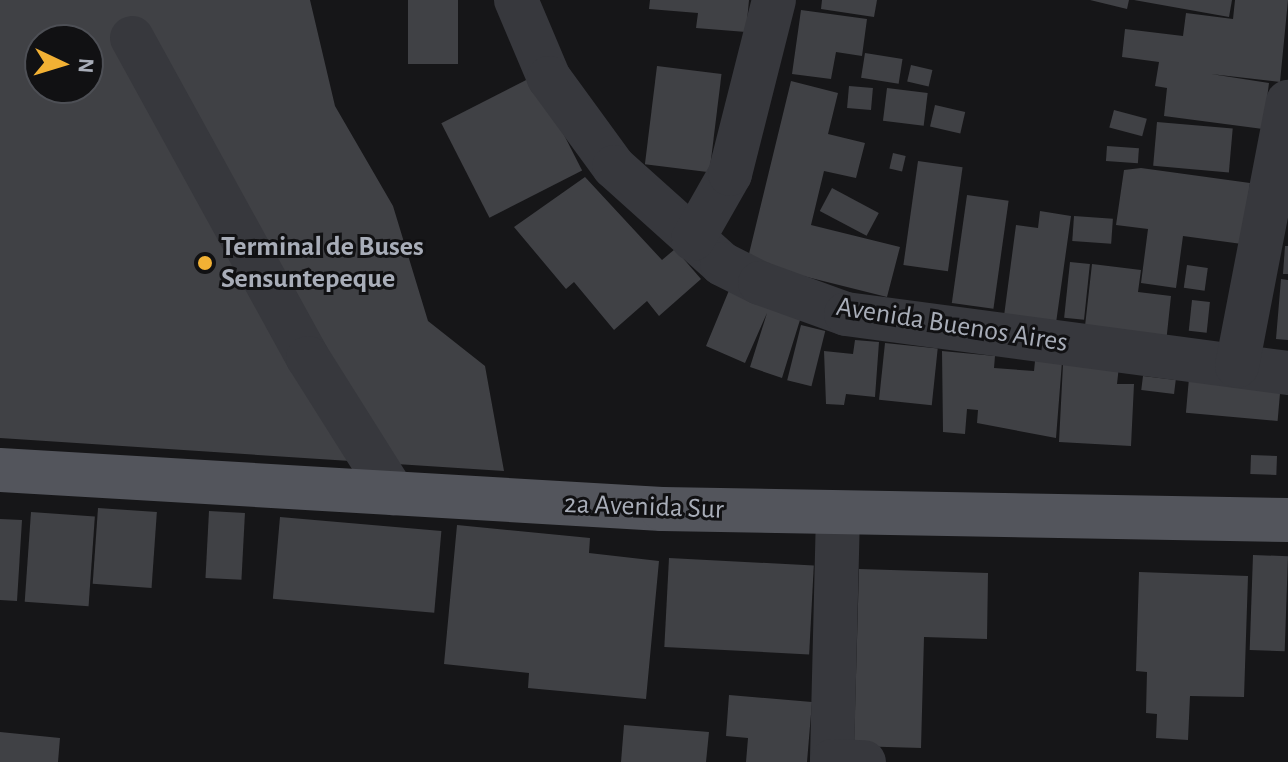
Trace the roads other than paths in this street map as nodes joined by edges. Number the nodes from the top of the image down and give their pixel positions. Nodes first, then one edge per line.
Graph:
1 (516, 0) edge
2 (774, 0) edge
3 (132, 38) dead end
4 (1288, 102) edge
5 (693, 239) junction
6 (1237, 366) junction
7 (1288, 373) edge
8 (0, 470) edge
9 (393, 493) junction
10 (838, 513) junction
11 (1288, 520) edge
12 (864, 762) edge

1 - 5 street, Avenida Buenos Aires
2 - 5 street
3 - 9 street
4 - 6 street
5 - 6 street, Avenida Buenos Aires
6 - 7 street, Avenida Buenos Aires
8 - 9 main road, 2a Avenida Sur
9 - 10 main road, 2a Avenida Sur
10 - 11 main road, 2a Avenida Sur
10 - 12 street

